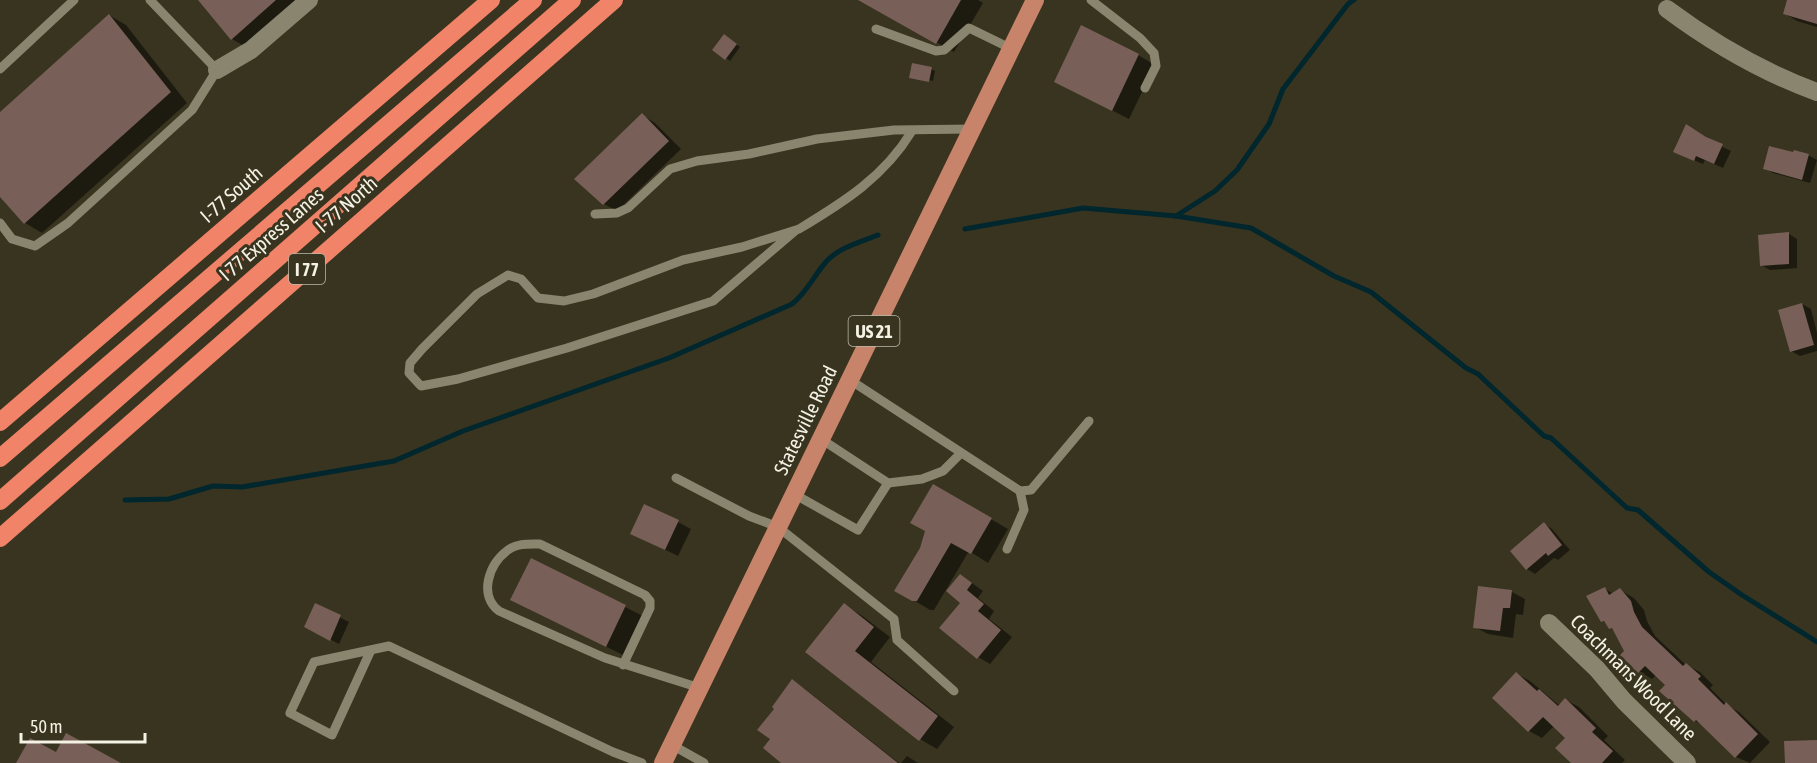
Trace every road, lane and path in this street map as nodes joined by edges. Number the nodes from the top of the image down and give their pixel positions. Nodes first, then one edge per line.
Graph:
1 (74, 0) edge
2 (150, 0) edge
3 (309, 0) edge
4 (491, 0) edge
5 (518, 0) edge
6 (532, 0) edge
7 (572, 0) edge
8 (614, 0) edge
9 (1035, 0) edge
10 (1091, 0) edge
11 (1668, 9) dead end
12 (876, 29) dead end
13 (1012, 49) junction
14 (468, 55) junction
15 (0, 69) edge
16 (217, 70) junction
17 (1145, 88) dead end
18 (1817, 92) edge
19 (972, 129) junction
20 (912, 131) junction
21 (595, 214) dead end
22 (0, 223) edge
23 (796, 230) junction
24 (850, 380) junction
25 (1089, 421) dead end
26 (0, 422) edge
27 (821, 439) junction
28 (961, 453) junction
29 (0, 458) edge
30 (676, 478) dead end
31 (888, 483) junction
32 (1020, 491) junction
33 (794, 494) junction
34 (0, 501) edge
35 (778, 527) junction
36 (0, 538) edge
37 (1007, 549) dead end
38 (1549, 623) dead end
39 (371, 650) junction
40 (623, 665) junction
41 (699, 688) junction
42 (954, 691) dead end
43 (672, 745) junction
44 (642, 763) edge
45 (663, 763) edge
46 (704, 763) edge
47 (1687, 763) edge

1 - 15 lane
2 - 16 lane
3 - 16 street
4 - 26 highway, I-77 South
5 - 14 highway
6 - 14 highway, I 77 Express Lanes
7 - 34 highway, I 77 Express Lanes / I 77
8 - 36 highway, I-77 North / I 77
9 - 13 main road, Statesville Road / US 21
10 - 17 lane
11 - 18 street
12 - 13 lane
13 - 19 main road, Statesville Road / US 21
14 - 29 highway, I 77 Express Lanes
16 - 22 lane
19 - 20 lane
19 - 24 main road, Statesville Road / US 21
20 - 21 lane
20 - 23 lane
23 - 23 lane
24 - 27 main road, Statesville Road / US 21
24 - 28 lane
25 - 32 lane
27 - 31 lane
27 - 33 main road, Statesville Road / US 21
28 - 31 lane
28 - 32 lane
30 - 35 lane
31 - 33 lane
32 - 37 lane
33 - 35 main road, Statesville Road / US 21
35 - 41 main road, Statesville Road / US 21
35 - 42 lane
38 - 47 street, Coachmans Wood Lane
39 - 39 lane
39 - 44 lane
40 - 40 lane
40 - 41 lane
41 - 43 main road, Statesville Road / US 21
43 - 45 main road, Statesville Road / US 21
43 - 46 lane

